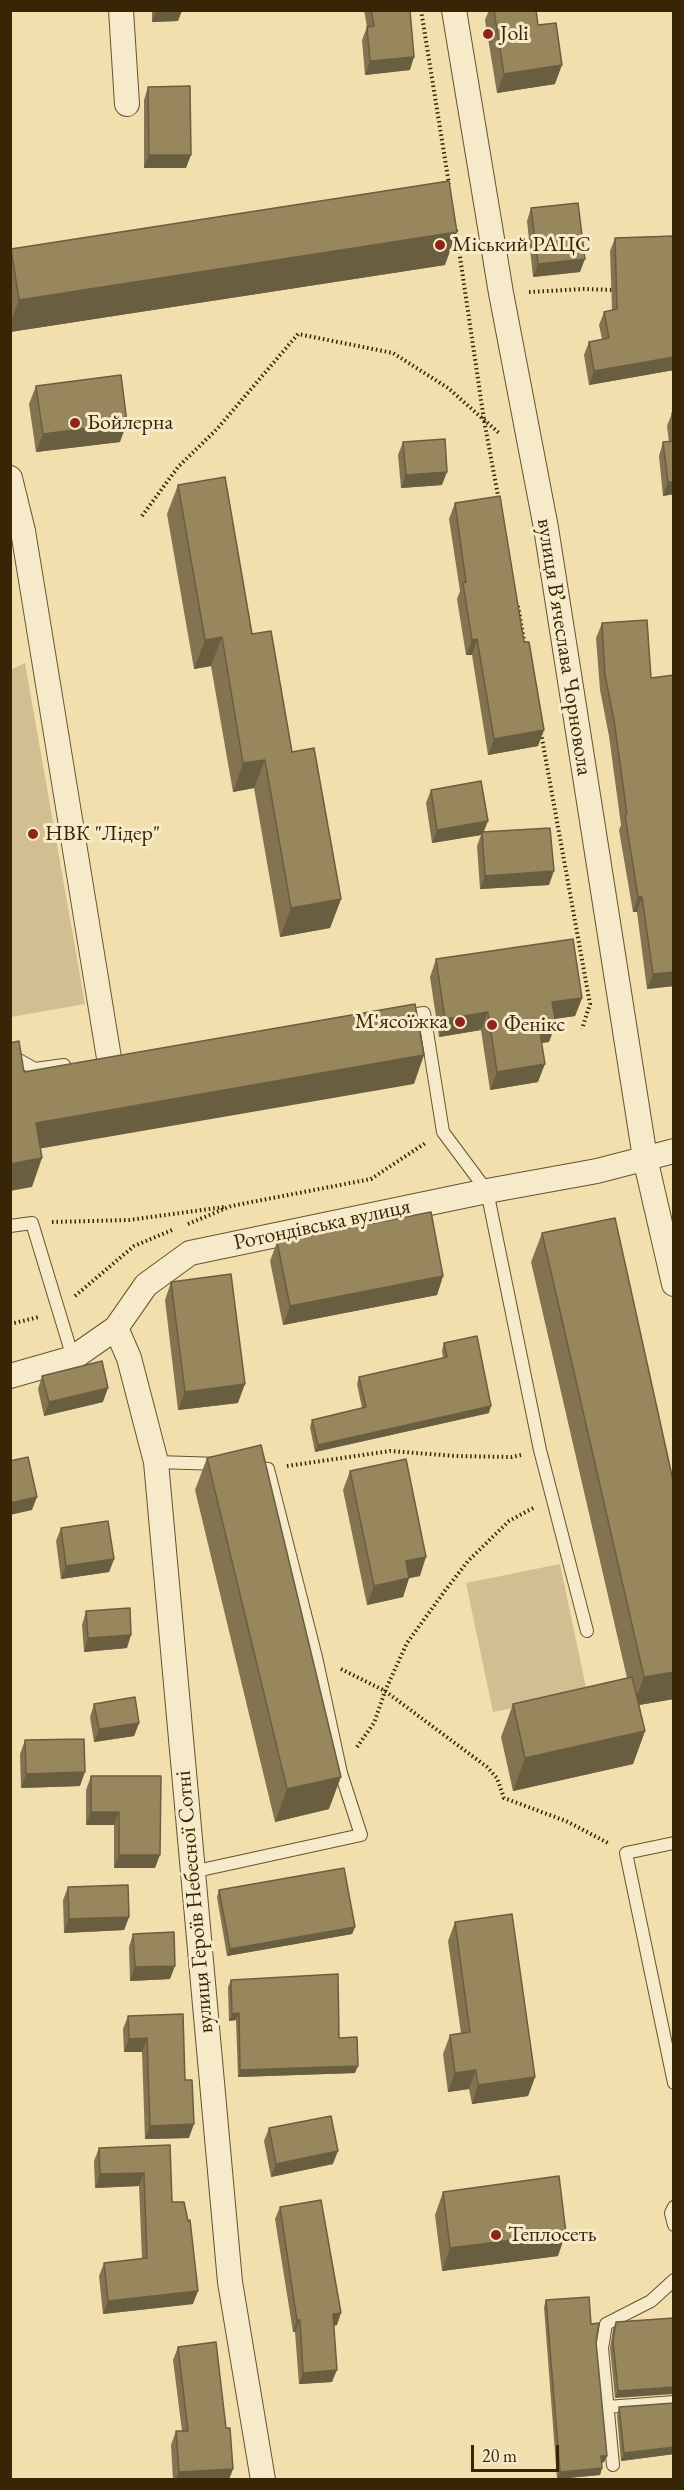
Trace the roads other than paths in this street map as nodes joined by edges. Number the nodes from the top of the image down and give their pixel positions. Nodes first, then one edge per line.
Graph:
1 (121, 10) edge
2 (454, 10) edge
3 (127, 104) dead end
4 (10, 478) edge
5 (388, 1018) edge
6 (10, 1055) edge
7 (109, 1058) edge
8 (77, 1063) edge
9 (674, 1151) edge
10 (645, 1158) junction
11 (487, 1191) junction
12 (10, 1226) edge
13 (674, 1284) edge
14 (116, 1328) junction
15 (73, 1358) junction
16 (10, 1376) edge
17 (156, 1462) junction
18 (587, 1631) dead end
19 (674, 1843) edge
20 (192, 1872) junction
21 (674, 2083) edge
22 (674, 2208) edge
23 (674, 2225) edge
24 (674, 2280) edge
25 (674, 2402) edge
26 (608, 2407) junction
27 (613, 2465) dead end
28 (263, 2480) edge

1 - 3 street
2 - 10 street, вулиця Вʼячеслава Чорновола
4 - 7 street
5 - 11 lane
6 - 8 lane
9 - 10 street, Ротондівська вулиця
10 - 11 street, Ротондівська вулиця
10 - 13 street, вулиця Вʼячеслава Чорновола
11 - 14 street, Ротондівська вулиця
11 - 18 lane
12 - 15 lane
14 - 15 street, Ротондівська вулиця
14 - 17 street, вулиця Героїв Небесної Сотні
15 - 16 street, Ротондівська вулиця
17 - 20 street, вулиця Героїв Небесної Сотні
17 - 20 lane
19 - 21 lane
20 - 28 street, вулиця Героїв Небесної Сотні
22 - 23 lane
24 - 26 lane
25 - 26 lane
26 - 27 lane

